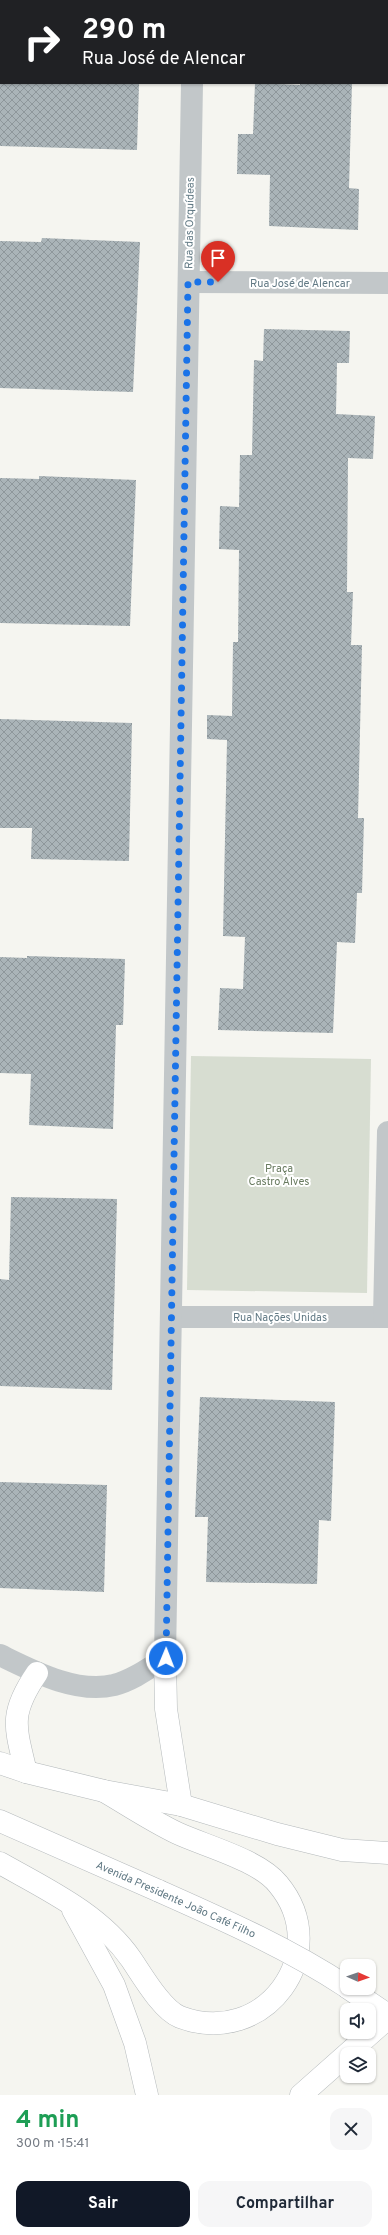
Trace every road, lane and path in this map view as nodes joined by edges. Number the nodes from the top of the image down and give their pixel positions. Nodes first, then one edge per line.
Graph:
1 (192, 84) edge
2 (188, 282) junction
3 (388, 283) edge
4 (388, 1132) edge
5 (171, 1317) junction
6 (386, 1317) edge
7 (0, 1655) edge
8 (166, 1658) junction
9 (37, 1673) junction
10 (0, 1763) edge
11 (26, 1772) junction
12 (104, 1791) junction
13 (181, 1805) junction
14 (0, 1822) edge
15 (388, 1853) edge
16 (0, 1862) edge
17 (68, 1902) junction
18 (340, 1982) edge
19 (358, 1995) edge
20 (388, 2016) edge
21 (147, 2095) edge
22 (301, 2095) edge

1 - 2 street, Rua das Orquídeas
2 - 3 street, Rua José de Alencar
2 - 5 street, Rua das Orquídeas
4 - 6 street
5 - 6 street, Rua Nações Unidas
5 - 8 street, Rua das Orquídeas
7 - 9 street
8 - 9 street
8 - 13 main road
9 - 11 main road
10 - 11 main road
11 - 12 main road
12 - 13 main road
12 - 17 main road
13 - 15 main road
14 - 18 main road, Avenida Presidente João Café Filho, bridge
16 - 17 main road
17 - 21 main road
19 - 20 main road, Avenida Presidente João Café Filho
20 - 22 main road

